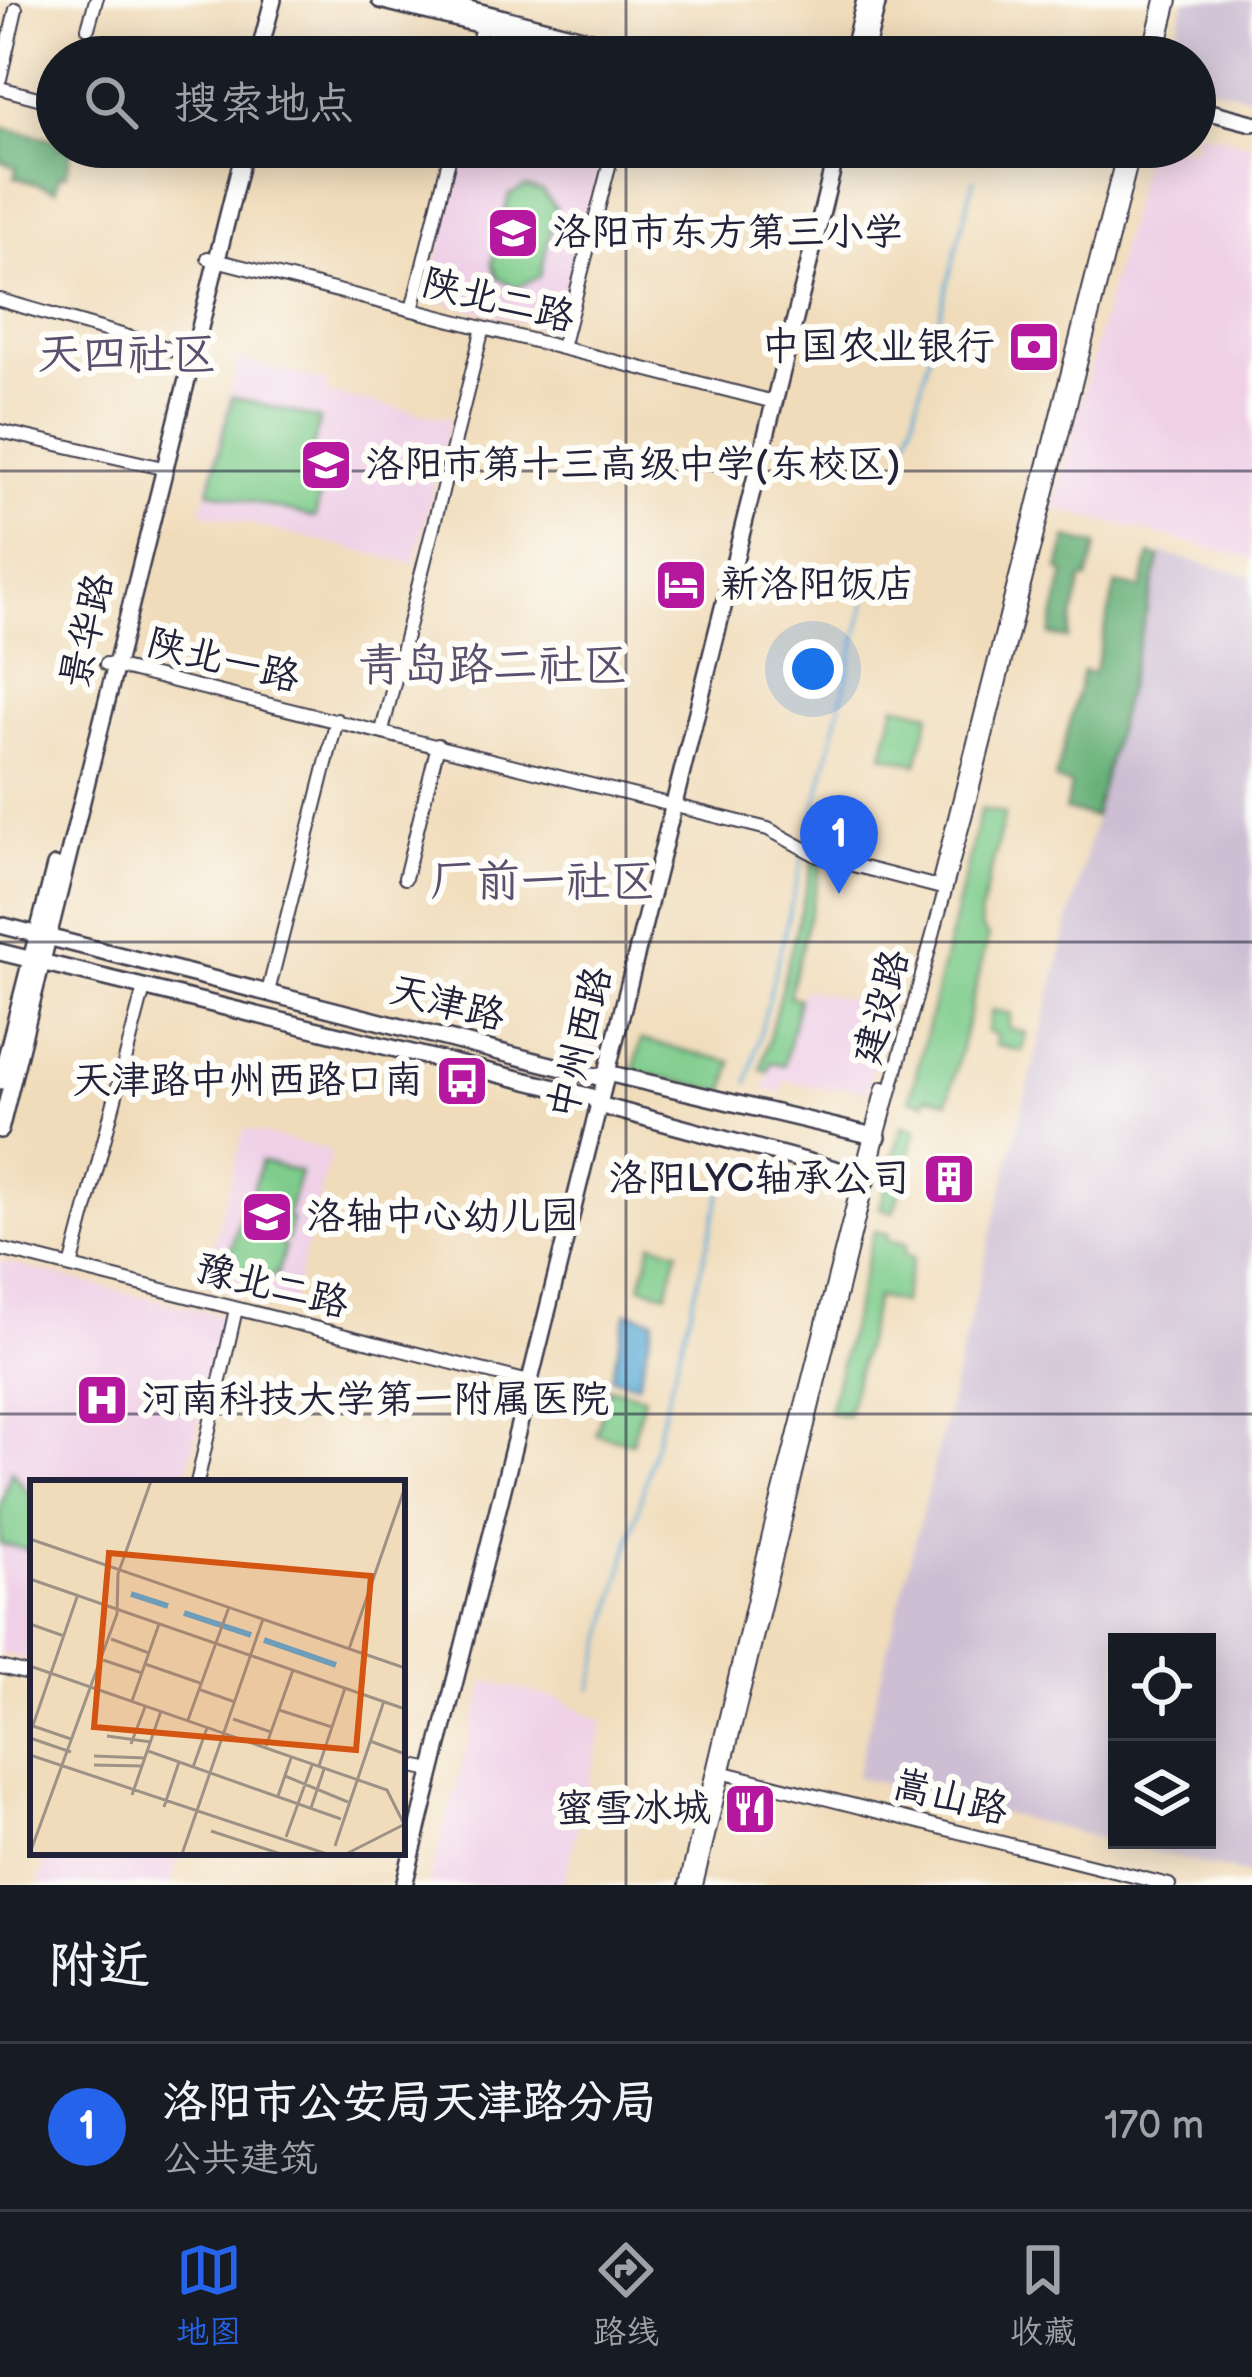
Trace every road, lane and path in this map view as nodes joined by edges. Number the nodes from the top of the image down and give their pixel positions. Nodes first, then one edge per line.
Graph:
1 (96, 0) edge
2 (273, 0) edge
3 (282, 0) edge
4 (380, 0) edge
5 (433, 0) edge
6 (865, 0) edge
7 (878, 0) edge
8 (1166, 0) edge
9 (16, 10) dead end
10 (482, 25) junction
11 (88, 28) dead end
12 (264, 36) edge
13 (273, 36) edge
14 (480, 36) edge
15 (527, 36) edge
16 (574, 36) edge
17 (856, 36) edge
18 (869, 36) edge
19 (1158, 36) edge
20 (0, 79) edge
21 (0, 88) edge
22 (36, 97) edge
23 (1216, 110) edge
24 (1252, 119) edge
25 (231, 168) edge
26 (238, 168) edge
27 (447, 168) edge
28 (609, 168) edge
29 (823, 168) edge
30 (832, 168) edge
31 (1120, 168) edge
32 (1130, 168) edge
33 (212, 260) junction
34 (0, 300) edge
35 (412, 310) junction
36 (483, 328) junction
37 (562, 348) junction
38 (184, 353) junction
39 (770, 400) junction
40 (0, 431) edge
41 (159, 467) junction
42 (110, 664) junction
43 (337, 720) junction
44 (382, 731) junction
45 (438, 746) junction
46 (670, 803) junction
47 (404, 878) dead end
48 (938, 887) junction
49 (0, 926) edge
50 (43, 937) junction
51 (0, 952) edge
52 (37, 961) junction
53 (144, 988) junction
54 (268, 992) junction
55 (603, 1075) junction
56 (0, 1081) edge
57 (596, 1101) junction
58 (0, 1130) edge
59 (874, 1136) junction
60 (863, 1177) junction
61 (0, 1249) edge
62 (71, 1267) junction
63 (236, 1309) junction
64 (524, 1381) junction
65 (197, 1480) edge
66 (0, 1666) edge
67 (30, 1674) edge
68 (405, 1765) edge
69 (427, 1770) junction
70 (719, 1774) junction
71 (405, 1841) edge
72 (401, 1855) edge
73 (393, 1885) edge
74 (404, 1885) edge
75 (686, 1885) edge
76 (696, 1885) edge
77 (1147, 1885) edge
78 (1169, 1885) edge

1 - 11 street
2 - 12 main road
3 - 13 main road
4 - 10 main road
5 - 16 main road
6 - 17 main road
7 - 18 main road
8 - 19 street
9 - 20 street
10 - 14 street
10 - 15 main road
21 - 22 street
23 - 24 main road
25 - 33 main road, 景华路
26 - 33 main road, 景华路
27 - 35 street
28 - 37 street
29 - 39 main road, 中州西路
30 - 39 main road, 中州西路
31 - 48 street, 建设路
32 - 59 street, 建设路
33 - 35 street, 陕北二路
33 - 38 main road, 景华路
33 - 41 main road, 景华路
34 - 38 street
35 - 36 street, 陕北二路
36 - 37 street, 陕北二路
36 - 44 street
37 - 39 street, 陕北二路
38 - 41 main road, 景华路
39 - 46 main road, 中州西路
40 - 41 street
41 - 42 main road, 景华路
42 - 43 street, 陕北一路
42 - 50 main road, 景华路
43 - 44 street, 陕北一路
43 - 54 street
44 - 45 street, 陕北一路
45 - 46 street, 陕北一路
45 - 47 street
46 - 48 street, 陕北一路
46 - 55 main road, 中州西路
48 - 59 street, 建设路
49 - 50 main road, 天津路
50 - 52 main road, 景华路
50 - 54 main road, 天津路
51 - 52 main road, 天津路
52 - 53 main road, 天津路
52 - 56 main road, 景华路
52 - 58 main road, 景华路
53 - 57 main road, 天津路
53 - 62 street
54 - 55 main road, 天津路
55 - 57 main road, 中州西路
55 - 59 main road, 天津路
57 - 60 main road, 天津路
57 - 64 main road, 中州西路
59 - 60 street, 建设路
60 - 70 street, 建设路
61 - 62 street, 豫北二路
62 - 63 street, 豫北二路
63 - 64 street, 豫北二路
63 - 65 street
64 - 69 main road, 中州西路
66 - 67 street
68 - 69 street
69 - 71 main road, 中州西路
69 - 74 main road, 中州西路
70 - 75 street, 建设路
70 - 76 street, 建设路
70 - 77 street, 嵩山路
70 - 78 street, 嵩山路
72 - 73 main road, 中州西路

